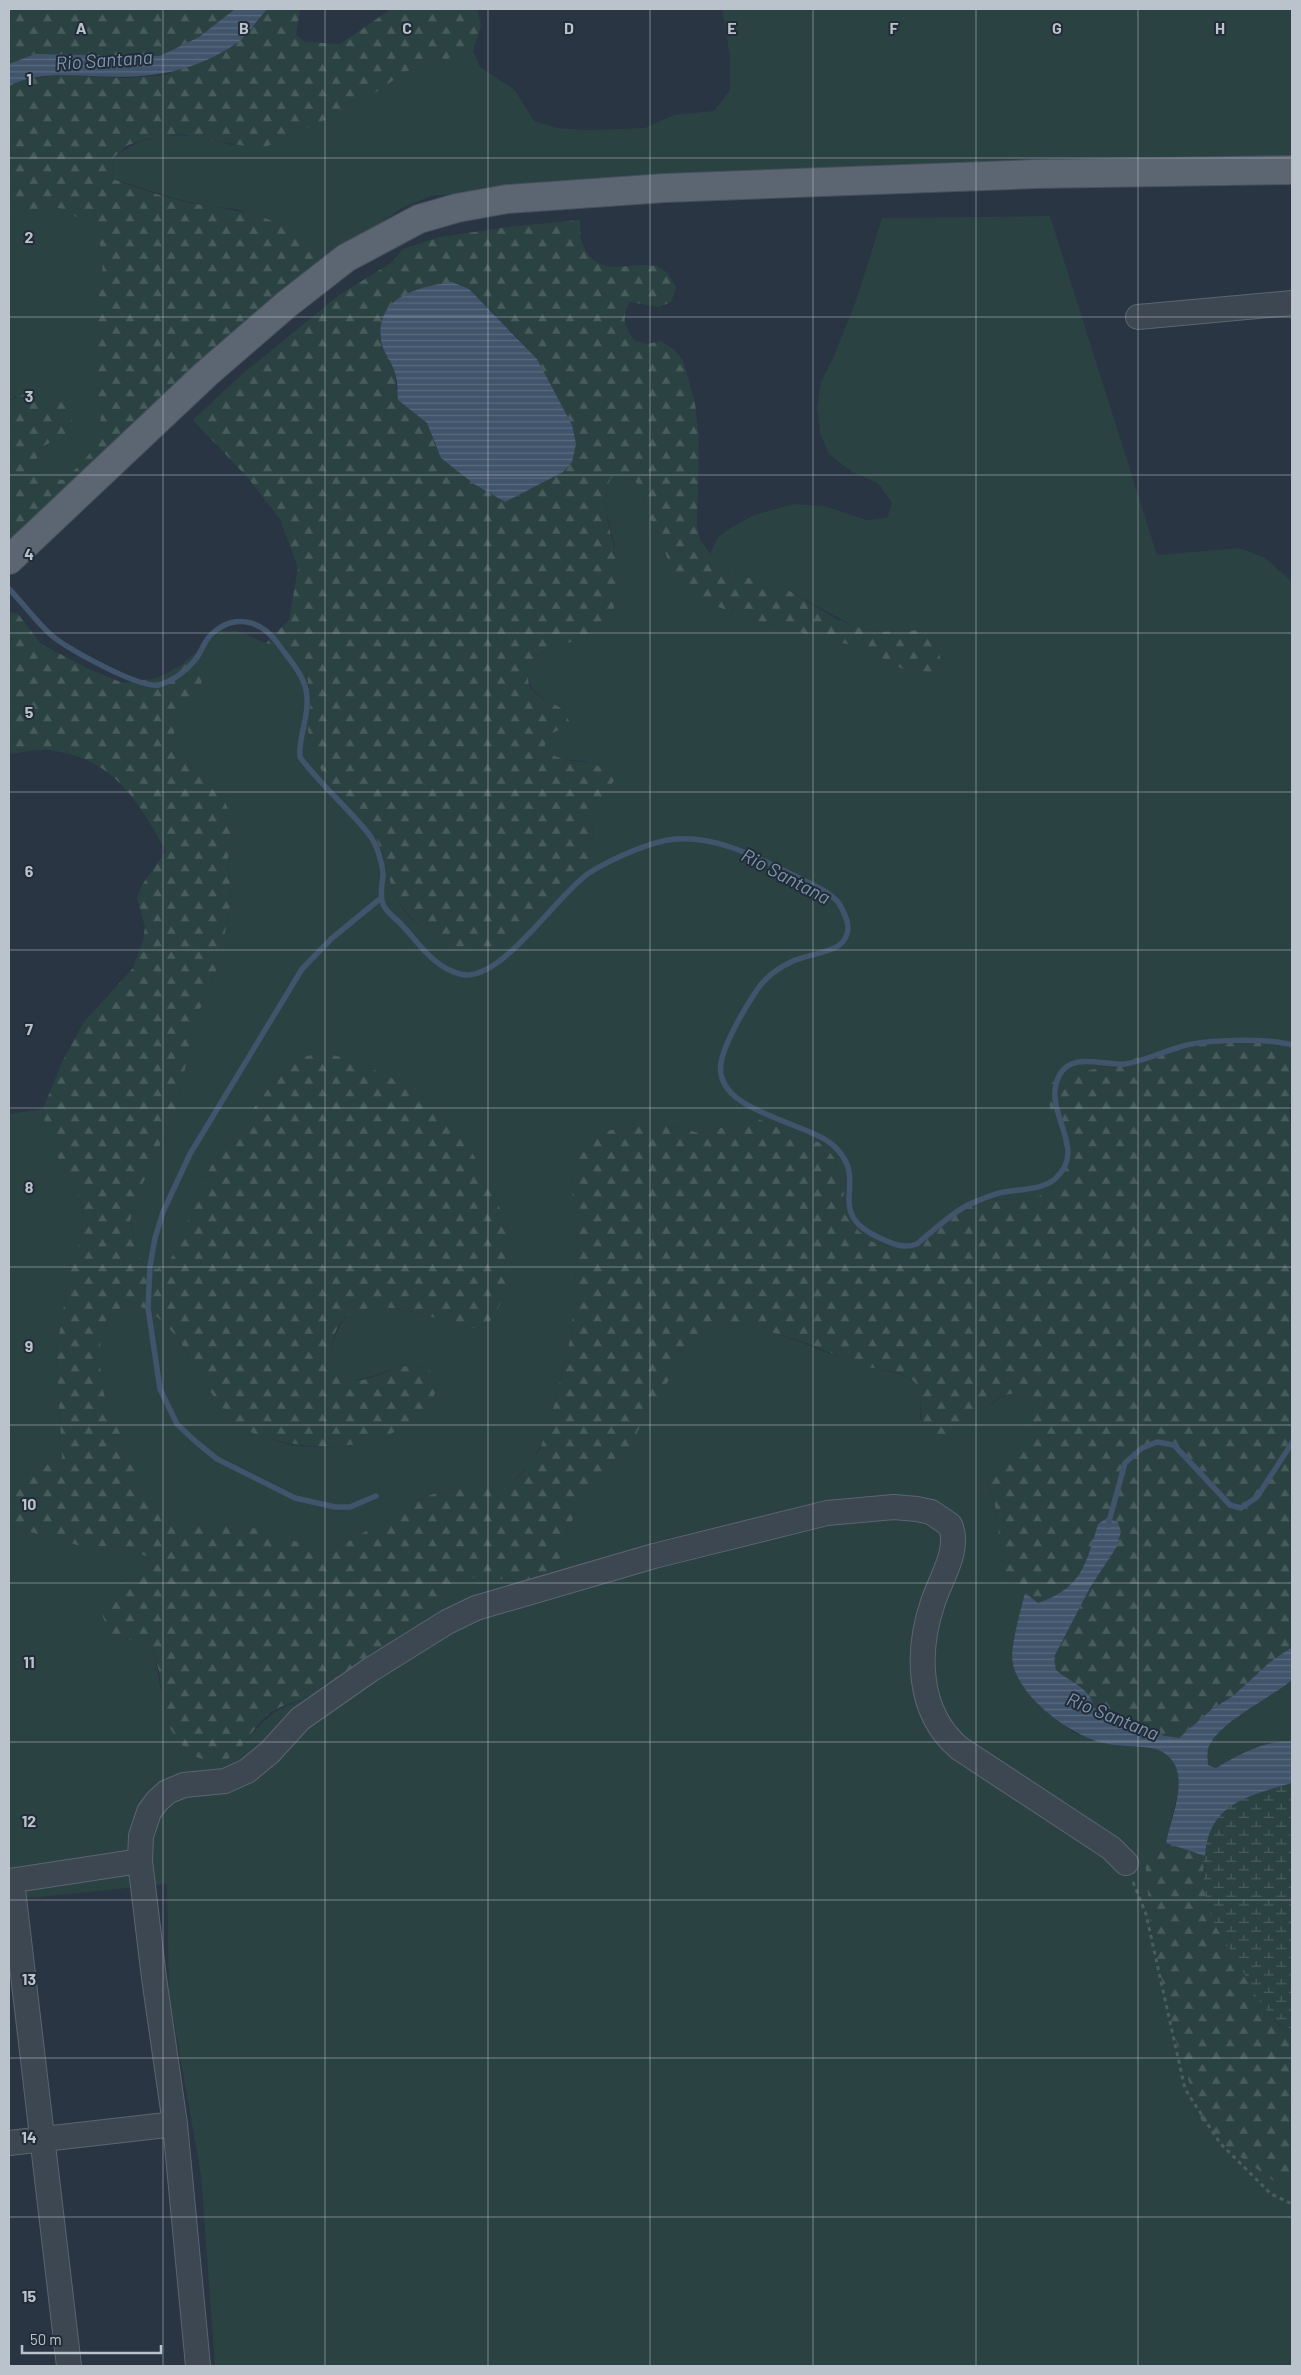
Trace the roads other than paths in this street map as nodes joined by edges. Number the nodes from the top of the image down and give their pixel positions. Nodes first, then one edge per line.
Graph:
1 (1292, 170) edge
2 (1292, 303) edge
3 (1138, 317) dead end
4 (9, 560) edge
5 (140, 1861) junction
6 (1126, 1863) road end
7 (10, 1881) edge
8 (174, 2124) junction
9 (42, 2140) junction
10 (9, 2143) edge
11 (69, 2366) edge
12 (198, 2366) edge

1 - 4 main road
2 - 3 street
5 - 6 street
5 - 7 street
5 - 8 street
7 - 9 street
8 - 9 street
8 - 12 street
9 - 10 street
9 - 11 street

